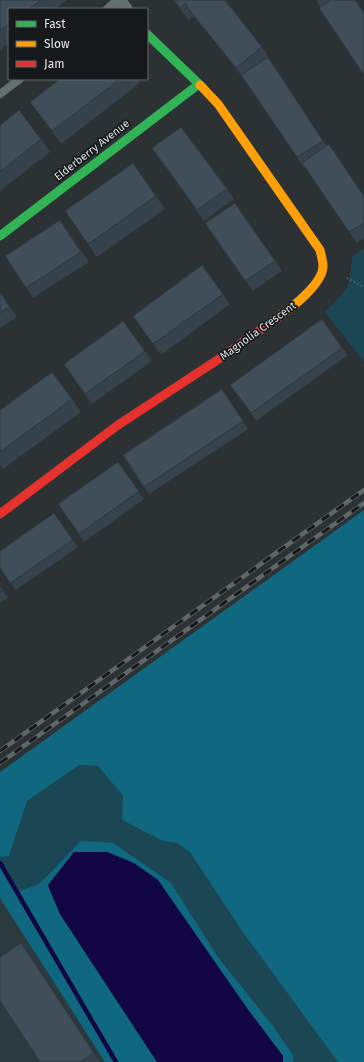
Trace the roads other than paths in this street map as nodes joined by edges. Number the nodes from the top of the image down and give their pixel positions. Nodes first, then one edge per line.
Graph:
1 (118, 0) edge
2 (108, 8) edge
3 (124, 8) edge
4 (148, 35) edge
5 (19, 80) edge
6 (199, 84) junction
7 (0, 94) edge
8 (0, 236) edge
9 (0, 514) edge

1 - 2 lane
1 - 3 street
4 - 6 street, Magnolia Crescent
5 - 7 lane
6 - 8 street, Elderberry Avenue
6 - 9 street, Magnolia Crescent

